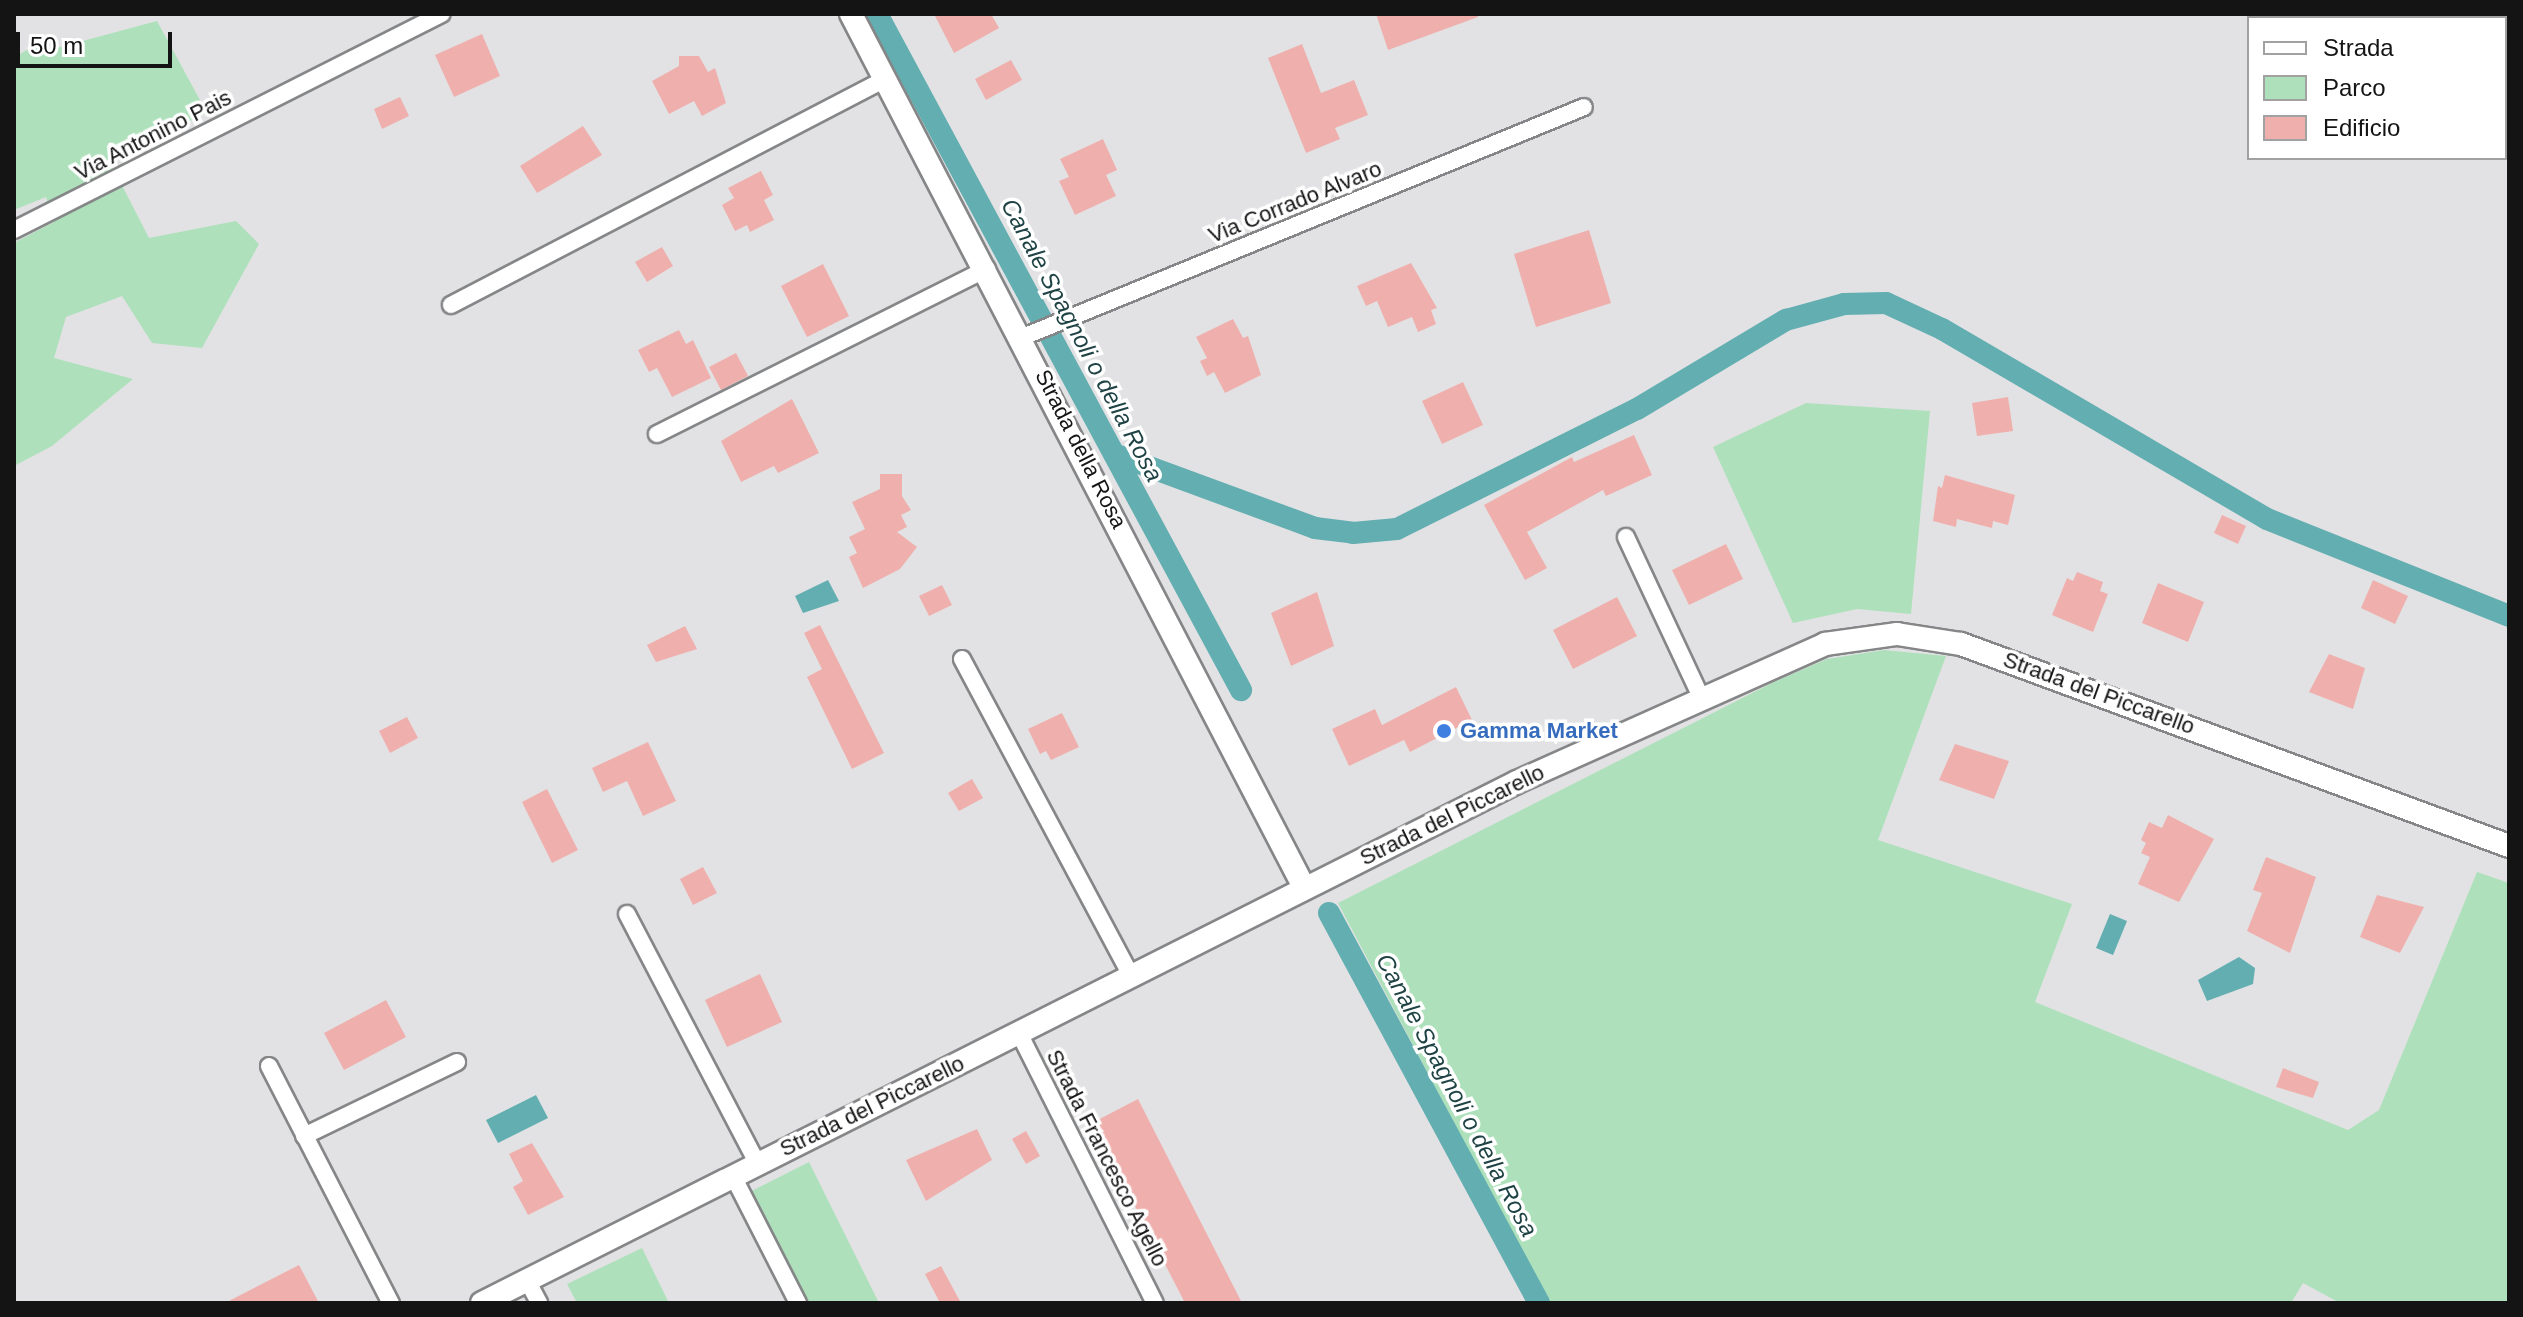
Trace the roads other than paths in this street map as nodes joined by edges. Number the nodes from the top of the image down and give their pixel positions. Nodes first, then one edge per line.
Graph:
1 (441, 14) edge
2 (851, 14) edge
3 (886, 79) junction
4 (1584, 107) dead end
5 (14, 230) edge
6 (987, 269) junction
7 (451, 305) dead end
8 (1023, 337) junction
9 (657, 434) dead end
10 (1626, 537) dead end
11 (962, 659) dead end
12 (1702, 699) junction
13 (2509, 846) edge
14 (1304, 887) junction
15 (627, 914) dead end
16 (1131, 976) junction
17 (1019, 1033) junction
18 (457, 1062) dead end
19 (269, 1066) dead end
20 (304, 1136) junction
21 (757, 1163) junction
22 (733, 1176) junction
23 (527, 1280) junction
24 (391, 1303) edge
25 (482, 1303) edge
26 (539, 1303) edge
27 (798, 1303) edge
28 (1155, 1303) edge

1 - 5 street, Via Antonino Pais
2 - 3 street, Strada della Rosa
3 - 6 street, Strada della Rosa
3 - 7 street
4 - 8 street, Via Corrado Alvaro
6 - 8 street, Strada della Rosa
6 - 9 street
8 - 14 street, Strada della Rosa
10 - 12 street
11 - 16 street
12 - 13 street, Strada del Piccarello
12 - 14 street, Strada del Piccarello
14 - 16 street, Strada del Piccarello
15 - 21 street
16 - 17 street, Strada del Piccarello
17 - 21 street, Strada del Piccarello
17 - 28 street, Strada Francesco Agello
18 - 20 street
19 - 20 street
20 - 24 street
21 - 22 street, Strada del Piccarello
22 - 23 street, Strada del Piccarello
22 - 27 street
23 - 25 street, Strada del Piccarello
23 - 26 street

